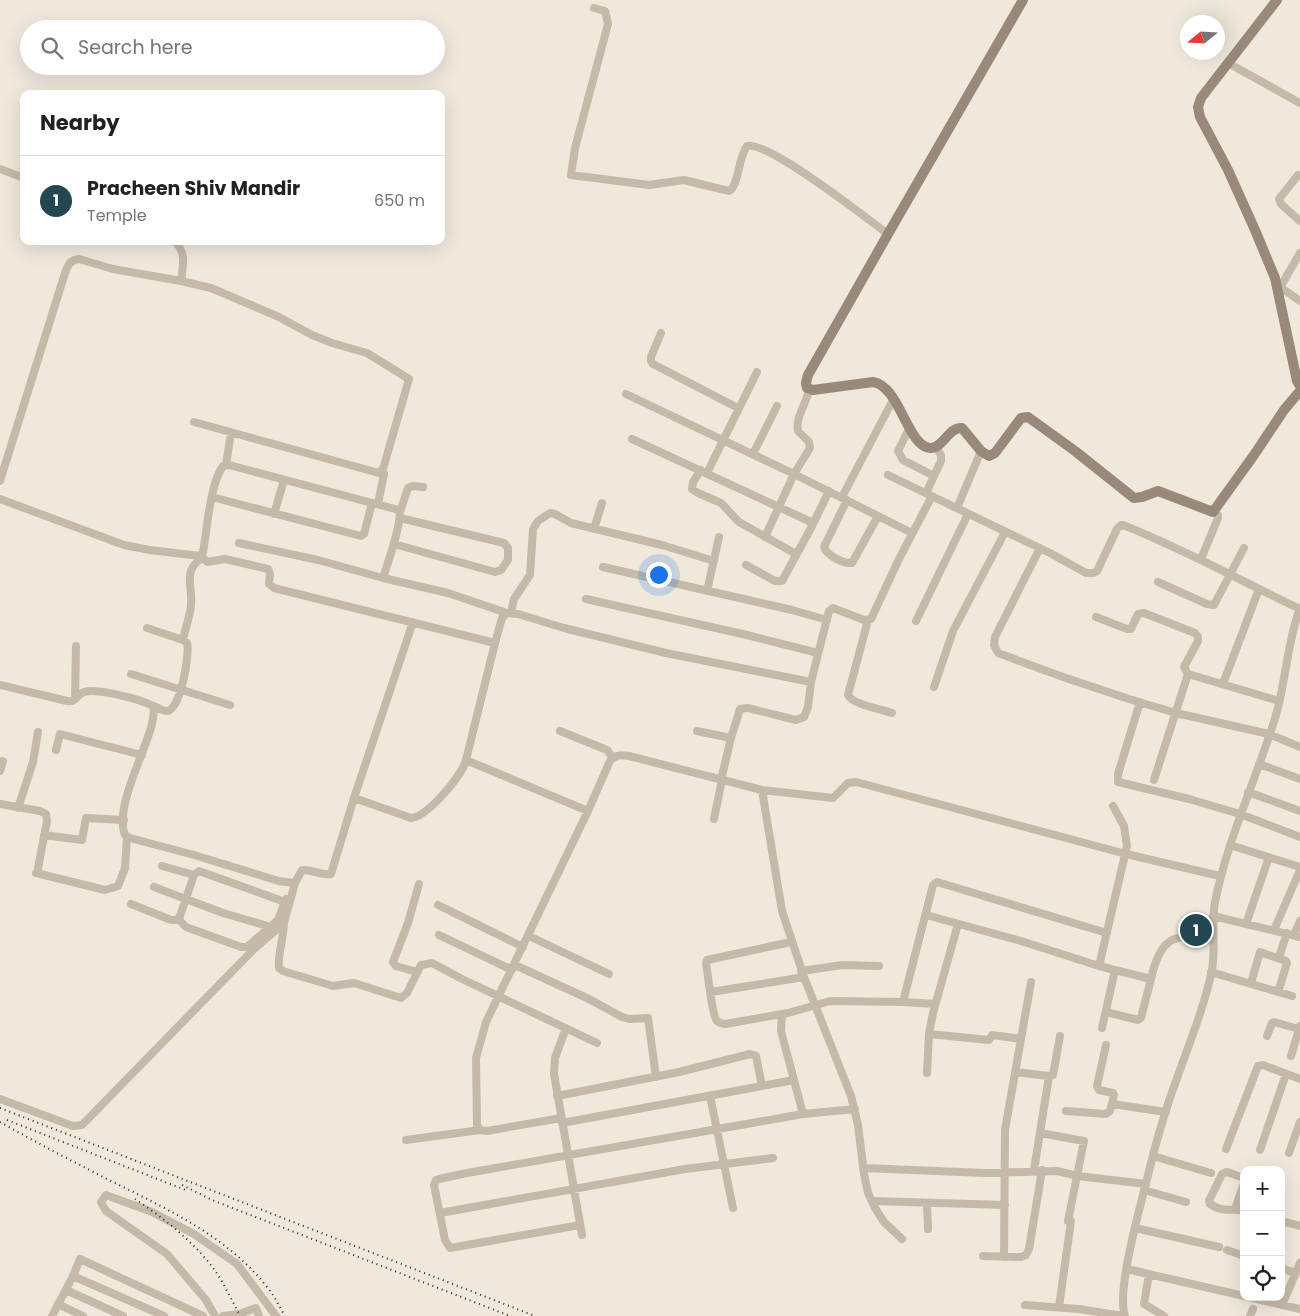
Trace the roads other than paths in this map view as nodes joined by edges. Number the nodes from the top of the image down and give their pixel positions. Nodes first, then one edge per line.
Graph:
1 (1023, 0) edge
2 (1277, 0) edge
3 (594, 8) dead end
4 (1228, 63) junction
5 (1300, 103) edge
6 (0, 169) edge
7 (1298, 175) dead end
8 (20, 176) edge
9 (1300, 221) edge
10 (888, 234) junction
11 (178, 245) edge
12 (1300, 253) edge
13 (181, 281) junction
14 (1279, 289) junction
15 (1300, 301) edge
16 (661, 333) dead end
17 (757, 372) dead end
18 (1300, 386) edge
19 (810, 389) junction
20 (1300, 391) edge
21 (626, 394) dead end
22 (894, 398) junction
23 (777, 406) dead end
24 (738, 408) junction
25 (194, 422) dead end
26 (910, 427) junction
27 (231, 432) junction
28 (632, 439) dead end
29 (722, 440) junction
30 (936, 447) junction
31 (981, 451) junction
32 (753, 454) junction
33 (226, 465) junction
34 (704, 471) junction
35 (384, 474) dead end
36 (794, 474) junction
37 (888, 475) dead end
38 (934, 476) junction
39 (284, 480) junction
40 (0, 481) edge
41 (423, 487) dead end
42 (829, 491) junction
43 (929, 495) junction
44 (212, 497) junction
45 (0, 499) edge
46 (845, 499) junction
47 (375, 503) junction
48 (602, 503) dead end
49 (780, 507) junction
50 (957, 508) junction
51 (1213, 512) junction
52 (274, 514) junction
53 (968, 514) junction
54 (400, 515) junction
55 (878, 516) junction
56 (812, 525) junction
57 (594, 529) junction
58 (1005, 532) junction
59 (912, 533) junction
60 (719, 537) dead end
61 (765, 537) junction
62 (239, 543) dead end
63 (394, 544) junction
64 (1040, 548) junction
65 (1244, 548) dead end
66 (796, 554) junction
67 (202, 557) junction
68 (1201, 559) junction
69 (714, 560) junction
70 (746, 565) dead end
71 (603, 568) dead end
72 (1229, 575) junction
73 (383, 578) junction
74 (1158, 582) dead end
75 (1259, 589) junction
76 (707, 591) junction
77 (586, 599) dead end
78 (1300, 608) edge
79 (509, 613) junction
80 (1096, 617) dead end
81 (826, 620) junction
82 (868, 620) junction
83 (916, 621) dead end
84 (413, 622) junction
85 (147, 628) dead end
86 (183, 640) junction
87 (494, 643) junction
88 (76, 646) dead end
89 (818, 653) junction
90 (131, 674) dead end
91 (1188, 674) junction
92 (811, 682) junction
93 (1223, 684) junction
94 (0, 685) edge
95 (934, 687) dead end
96 (180, 688) junction
97 (75, 700) junction
98 (1279, 701) junction
99 (1140, 702) junction
100 (230, 705) dead end
101 (153, 706) junction
102 (892, 713) dead end
103 (1176, 713) junction
104 (697, 731) dead end
105 (38, 732) dead end
106 (560, 732) dead end
107 (1270, 734) junction
108 (731, 738) junction
109 (1300, 747) edge
110 (56, 750) dead end
111 (142, 755) junction
112 (613, 758) junction
113 (466, 760) junction
114 (3, 761) dead end
115 (1259, 764) junction
116 (0, 771) edge
117 (1300, 778) edge
118 (722, 780) junction
119 (1154, 780) dead end
120 (762, 790) junction
121 (1248, 792) junction
122 (354, 798) junction
123 (0, 804) edge
124 (1113, 806) dead end
125 (18, 808) junction
126 (588, 811) junction
127 (1300, 812) edge
128 (1240, 814) junction
129 (714, 819) dead end
130 (124, 820) junction
131 (44, 835) junction
132 (127, 837) junction
133 (1300, 837) edge
134 (1230, 845) junction
135 (1126, 854) junction
136 (1270, 857) junction
137 (162, 866) dead end
138 (1300, 868) edge
139 (194, 875) junction
140 (1220, 876) junction
141 (420, 884) dead end
142 (154, 887) dead end
143 (294, 887) junction
144 (186, 899) junction
145 (285, 902) junction
146 (132, 904) dead end
147 (438, 905) dead end
148 (926, 915) junction
149 (1213, 916) junction
150 (178, 919) junction
151 (1300, 921) edge
152 (284, 924) junction
153 (958, 924) junction
154 (1246, 924) junction
155 (271, 927) junction
156 (1274, 930) junction
157 (1107, 932) junction
158 (1294, 935) edge
159 (439, 936) dead end
160 (529, 936) junction
161 (1213, 940) junction
162 (791, 942) junction
163 (523, 947) junction
164 (1279, 957) junction
165 (879, 966) dead end
166 (1099, 966) junction
167 (513, 967) junction
168 (1115, 970) junction
169 (417, 972) junction
170 (1211, 972) junction
171 (609, 974) dead end
172 (803, 974) junction
173 (1151, 979) junction
174 (1030, 982) dead end
175 (1251, 983) junction
176 (711, 992) junction
177 (1278, 992) junction
178 (500, 996) junction
179 (1292, 996) dead end
180 (903, 1002) junction
181 (814, 1004) junction
182 (935, 1004) junction
183 (1106, 1012) junction
184 (782, 1014) junction
185 (566, 1028) junction
186 (1102, 1028) dead end
187 (1300, 1028) edge
188 (929, 1034) junction
189 (1060, 1036) dead end
190 (1267, 1036) dead end
191 (1021, 1038) junction
192 (597, 1043) dead end
193 (1106, 1045) dead end
194 (1291, 1056) dead end
195 (1015, 1072) junction
196 (927, 1073) dead end
197 (1286, 1074) junction
198 (1050, 1076) junction
199 (656, 1077) junction
200 (1300, 1079) edge
201 (794, 1080) junction
202 (762, 1086) junction
203 (557, 1096) junction
204 (710, 1096) junction
205 (0, 1099) edge
206 (1112, 1104) junction
207 (854, 1109) junction
208 (1066, 1111) dead end
209 (1166, 1112) junction
210 (803, 1114) junction
211 (561, 1121) junction
212 (1300, 1122) edge
213 (716, 1129) junction
214 (480, 1130) junction
215 (1040, 1133) junction
216 (406, 1140) dead end
217 (1226, 1149) dead end
218 (1260, 1150) dead end
219 (1289, 1153) dead end
220 (568, 1155) junction
221 (1153, 1156) junction
222 (773, 1158) dead end
223 (724, 1164) junction
224 (863, 1168) junction
225 (1038, 1170) junction
226 (1005, 1173) junction
227 (1211, 1173) dead end
228 (1078, 1176) junction
229 (1240, 1177) edge
230 (1145, 1187) junction
231 (574, 1190) junction
232 (1240, 1195) edge
233 (872, 1201) junction
234 (1186, 1202) dead end
235 (927, 1203) junction
236 (1005, 1205) junction
237 (733, 1208) dead end
238 (1235, 1209) junction
239 (1240, 1210) edge
240 (440, 1213) junction
241 (1285, 1222) edge
242 (580, 1225) junction
243 (1300, 1226) edge
244 (1135, 1228) junction
245 (928, 1229) dead end
246 (582, 1235) dead end
247 (902, 1239) dead end
248 (1219, 1247) dead end
249 (1228, 1250) dead end
250 (1240, 1254) edge
251 (983, 1256) dead end
252 (1004, 1257) junction
253 (1300, 1264) edge
254 (1127, 1269) junction
255 (1285, 1269) edge
256 (1295, 1273) junction
257 (1148, 1274) junction
258 (73, 1276) junction
259 (66, 1290) junction
260 (1240, 1295) edge
261 (1267, 1301) edge
262 (58, 1304) junction
263 (1282, 1304) junction
264 (1025, 1305) dead end
265 (1059, 1307) junction
266 (1298, 1309) edge
267 (52, 1316) edge
268 (83, 1316) edge
269 (123, 1316) edge
270 (164, 1316) edge
271 (203, 1316) edge
272 (215, 1316) edge
273 (223, 1316) edge
274 (259, 1316) edge
275 (276, 1316) edge
276 (1124, 1316) edge
277 (1164, 1316) edge

1 - 10 street
2 - 4 street
3 - 10 street
4 - 5 street
4 - 14 street
6 - 8 street
7 - 9 street
10 - 19 street
11 - 13 street
12 - 14 street
13 - 27 street
13 - 40 street
14 - 15 street
14 - 18 street
16 - 24 street
17 - 24 street
19 - 22 street
19 - 36 street
20 - 51 street
21 - 29 street
22 - 26 street
22 - 46 street
23 - 32 street
24 - 29 street
25 - 27 street
26 - 30 street
26 - 38 street
27 - 33 street
28 - 34 street
29 - 32 street
29 - 34 street
30 - 31 street
30 - 38 street
31 - 50 street
31 - 51 street
32 - 36 street
33 - 39 street
33 - 44 street
34 - 49 street
34 - 61 street
35 - 47 street
36 - 42 street
36 - 49 street
37 - 43 street
38 - 43 street
39 - 47 street
39 - 52 street
41 - 54 street
42 - 46 street
42 - 56 street
43 - 50 street
43 - 59 street
44 - 52 street
44 - 67 street
45 - 67 street
46 - 55 street
46 - 55 street
47 - 52 street
47 - 54 street
48 - 57 street
49 - 56 street
49 - 61 street
50 - 53 street
51 - 68 street
53 - 58 street
53 - 83 street
54 - 63 street
54 - 63 street
55 - 59 street
56 - 66 street
57 - 69 street
57 - 79 street
58 - 64 street
58 - 95 street
59 - 82 street
60 - 69 street
61 - 66 street
62 - 73 street
63 - 73 street
64 - 68 street
64 - 99 street
65 - 72 street
66 - 70 street
67 - 84 street
67 - 86 street
68 - 72 street
69 - 76 street
71 - 76 street
72 - 74 street
72 - 75 street
73 - 79 street
75 - 78 street
75 - 93 street
76 - 81 street
77 - 89 street
78 - 98 street
79 - 87 street
79 - 92 street
80 - 91 street
81 - 82 street
81 - 89 street
82 - 102 street
84 - 87 street
84 - 122 street
85 - 86 street
86 - 96 street
87 - 113 street
88 - 97 street
89 - 92 street
90 - 96 street
91 - 93 street
91 - 103 street
92 - 108 street
93 - 98 street
94 - 97 street
96 - 100 street
96 - 101 street
97 - 101 street
98 - 107 street
99 - 103 street
99 - 128 street
101 - 111 street
103 - 107 street
103 - 119 street
104 - 108 street
105 - 125 street
106 - 112 street
107 - 109 street
107 - 115 street
108 - 118 street
110 - 111 street
111 - 130 street
112 - 118 street
112 - 126 street
113 - 122 street
113 - 126 street
114 - 116 street
115 - 117 street
115 - 121 street
118 - 120 street
118 - 129 street
120 - 135 street
120 - 162 street
121 - 127 street
121 - 128 street
122 - 143 street
123 - 125 street
124 - 135 street
125 - 131 street
126 - 160 street
128 - 133 street
128 - 134 street
130 - 131 street
130 - 132 street
131 - 132 street
132 - 143 street
134 - 136 street
134 - 140 street
135 - 140 street
135 - 157 street
136 - 138 street
136 - 154 street
137 - 139 street
138 - 156 street
139 - 144 street
139 - 145 street
140 - 149 street
141 - 169 street
142 - 144 street
143 - 145 street
143 - 152 street
144 - 150 street
144 - 155 street
145 - 155 street
146 - 150 street
147 - 163 street
148 - 153 street
148 - 157 street
148 - 180 street
149 - 154 street
149 - 161 street
150 - 155 street
151 - 158 street
152 - 169 street
152 - 205 street
153 - 166 street
153 - 182 street
154 - 156 street
156 - 158 street
157 - 166 street
158 - 164 street
159 - 167 street
160 - 163 street
160 - 171 street
161 - 170 street
161 - 173 street
162 - 172 street
162 - 176 street
163 - 167 street
164 - 175 street
164 - 177 street
165 - 172 street
166 - 168 street
167 - 178 street
167 - 199 street
168 - 173 street
168 - 183 street
169 - 178 street
170 - 175 street
170 - 209 street
172 - 176 street
172 - 181 street
173 - 183 street
174 - 191 street
175 - 177 street
176 - 184 street
177 - 179 street
178 - 185 street
178 - 214 street
180 - 181 street
180 - 182 street
181 - 184 street
181 - 207 street
182 - 188 street
183 - 186 street
184 - 201 street
185 - 192 street
185 - 203 street
187 - 190 street
187 - 194 street
188 - 191 street
188 - 196 street
189 - 198 street
191 - 195 street
193 - 206 street
195 - 198 street
195 - 226 street
197 - 200 street
197 - 217 street
197 - 218 street
198 - 215 street
199 - 202 street
199 - 203 street
201 - 202 street
201 - 210 street
202 - 204 street
203 - 211 street
204 - 211 street
204 - 213 street
206 - 208 street
206 - 209 street
207 - 210 street
207 - 224 street
209 - 221 street
210 - 213 street
211 - 214 street
211 - 220 street
212 - 219 street
213 - 220 street
213 - 223 street
214 - 216 street
215 - 225 street
215 - 228 street
220 - 231 street
220 - 240 street
221 - 227 street
221 - 230 street
222 - 223 street
223 - 231 street
223 - 237 street
224 - 226 street
224 - 233 street
225 - 226 street
225 - 228 street
225 - 252 street
226 - 236 street
228 - 230 street
228 - 265 street
229 - 238 street
230 - 234 street
230 - 244 street
231 - 240 street
231 - 242 street
232 - 238 street
233 - 235 street
233 - 247 street
235 - 236 street
235 - 245 street
236 - 252 street
238 - 239 street
240 - 242 street
241 - 243 street
242 - 246 street
244 - 248 street
244 - 254 street
249 - 250 street
251 - 252 street
253 - 256 street
254 - 257 street
254 - 276 street
255 - 256 street
256 - 263 street
257 - 260 street
257 - 277 street
258 - 259 street
258 - 270 street
258 - 271 street
259 - 262 street
259 - 269 street
261 - 263 street
262 - 267 street
262 - 268 street
263 - 266 street
264 - 265 street
265 - 276 street
272 - 275 street
273 - 274 street

